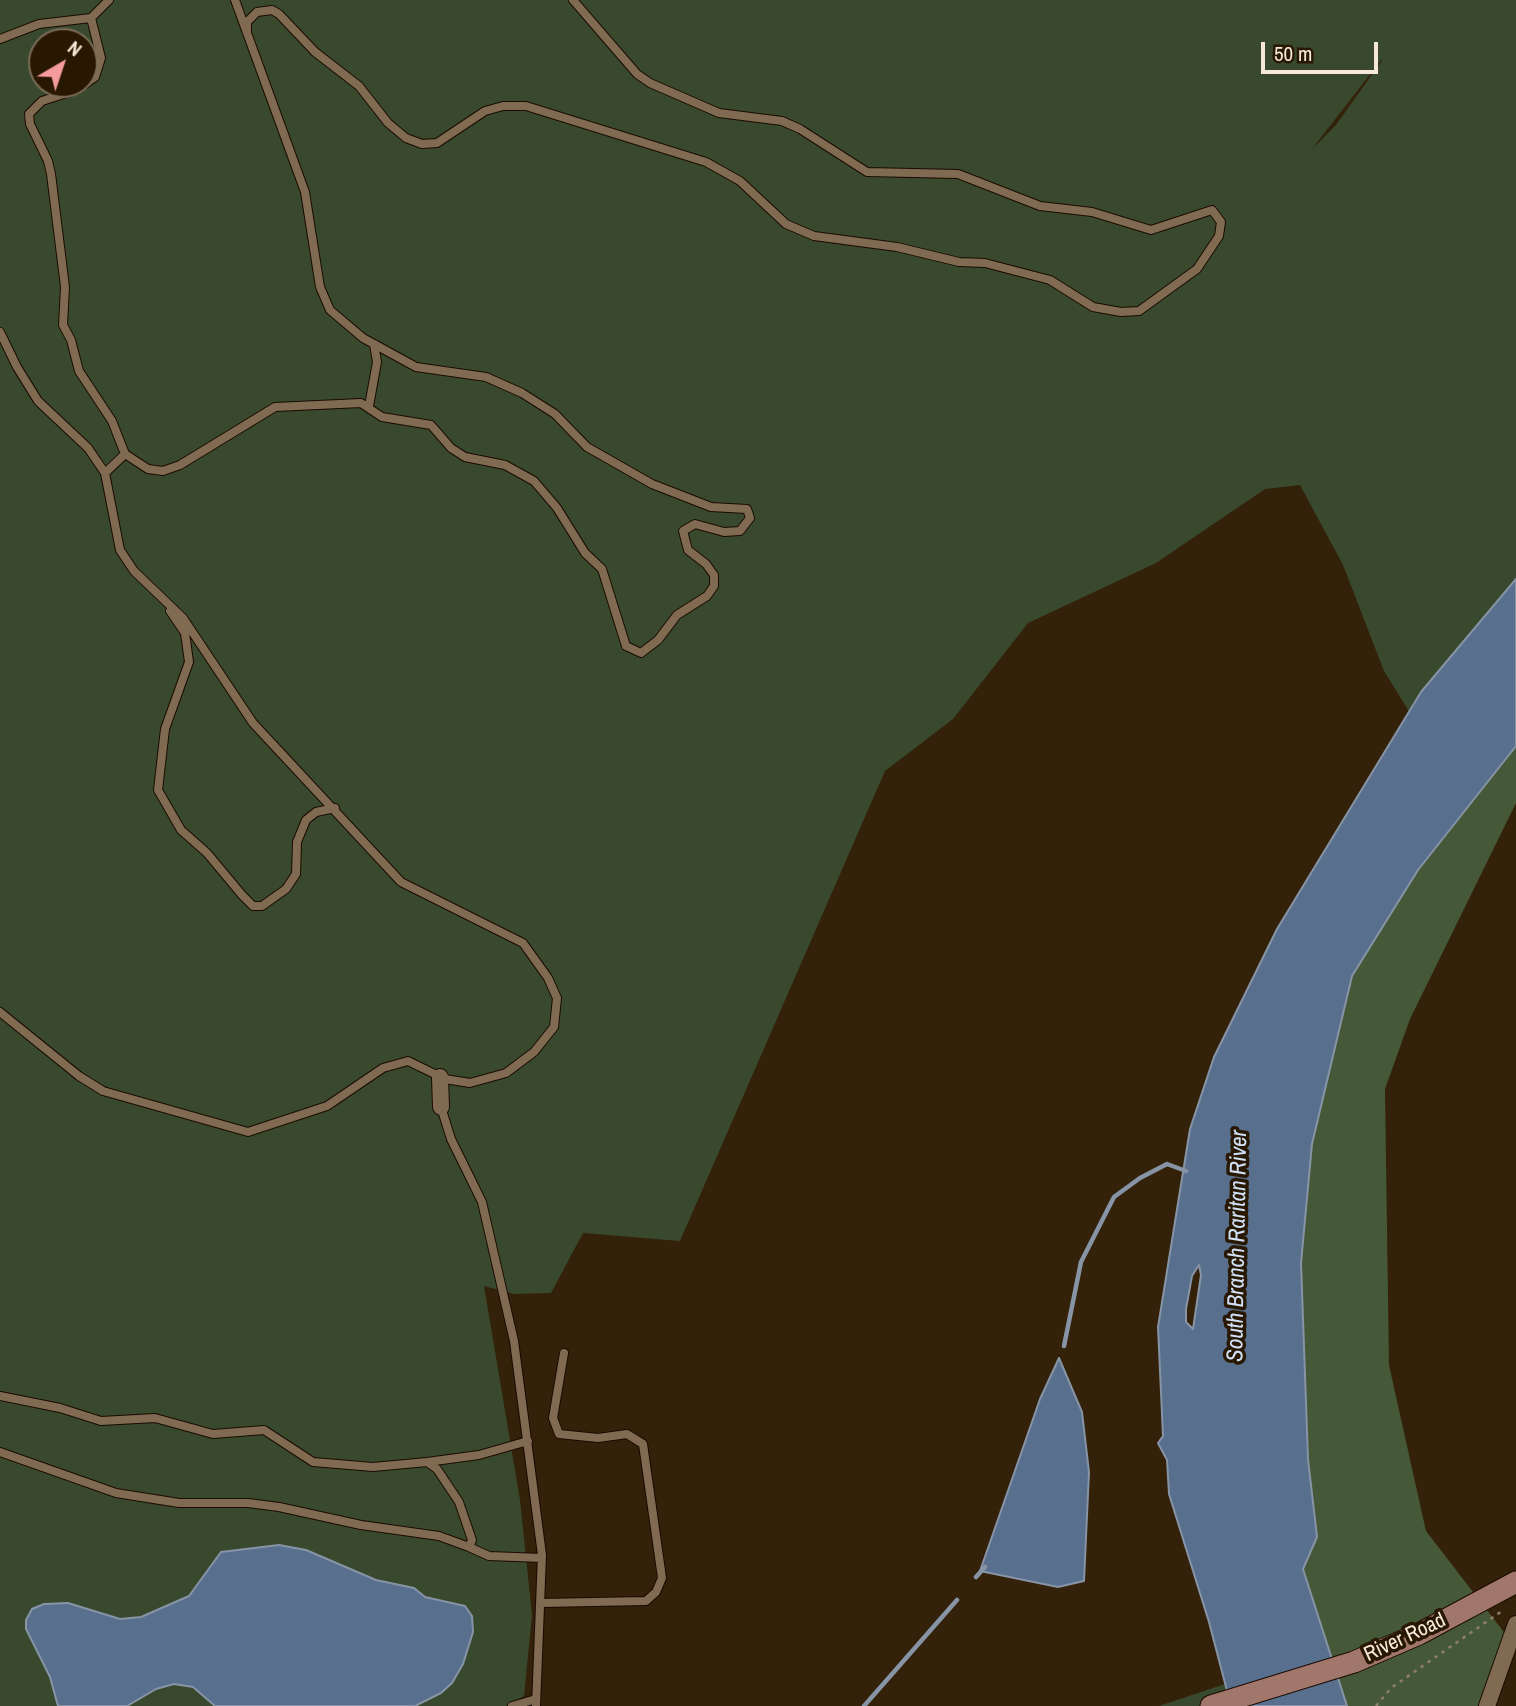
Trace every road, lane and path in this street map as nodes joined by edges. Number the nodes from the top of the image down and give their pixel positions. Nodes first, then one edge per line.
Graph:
1 (109, 0) edge
2 (235, 0) edge
3 (573, 0) edge
4 (91, 18) junction
5 (247, 33) junction
6 (0, 39) edge
7 (0, 332) edge
8 (374, 344) junction
9 (369, 406) junction
10 (125, 454) junction
11 (105, 472) junction
12 (151, 587) junction
13 (335, 808) junction
14 (0, 1012) edge
15 (440, 1077) junction
16 (441, 1107) joint
17 (564, 1353) dead end
18 (0, 1396) edge
19 (528, 1441) junction
20 (0, 1452) edge
21 (427, 1462) junction
22 (469, 1547) junction
23 (542, 1558) junction
24 (1516, 1582) edge
25 (541, 1603) junction
26 (1507, 1608) dead end
27 (1516, 1624) edge
28 (536, 1703) edge
29 (512, 1706) edge
30 (1212, 1706) edge
31 (1376, 1706) edge
32 (1487, 1706) edge

1 - 4 lane
2 - 5 lane
3 - 5 lane
4 - 6 lane
4 - 10 lane
5 - 8 lane
7 - 11 lane
8 - 9 lane
8 - 9 lane
9 - 10 lane
10 - 11 lane
11 - 12 lane
12 - 13 lane
12 - 13 lane
13 - 15 lane
14 - 15 lane
15 - 16 street
16 - 19 lane
17 - 25 lane
18 - 21 lane
19 - 21 lane
19 - 23 lane
20 - 22 lane
21 - 22 lane
22 - 23 lane
23 - 25 lane
24 - 30 street, River Road
25 - 28 lane
26 - 31 path
27 - 32 street
28 - 29 lane

